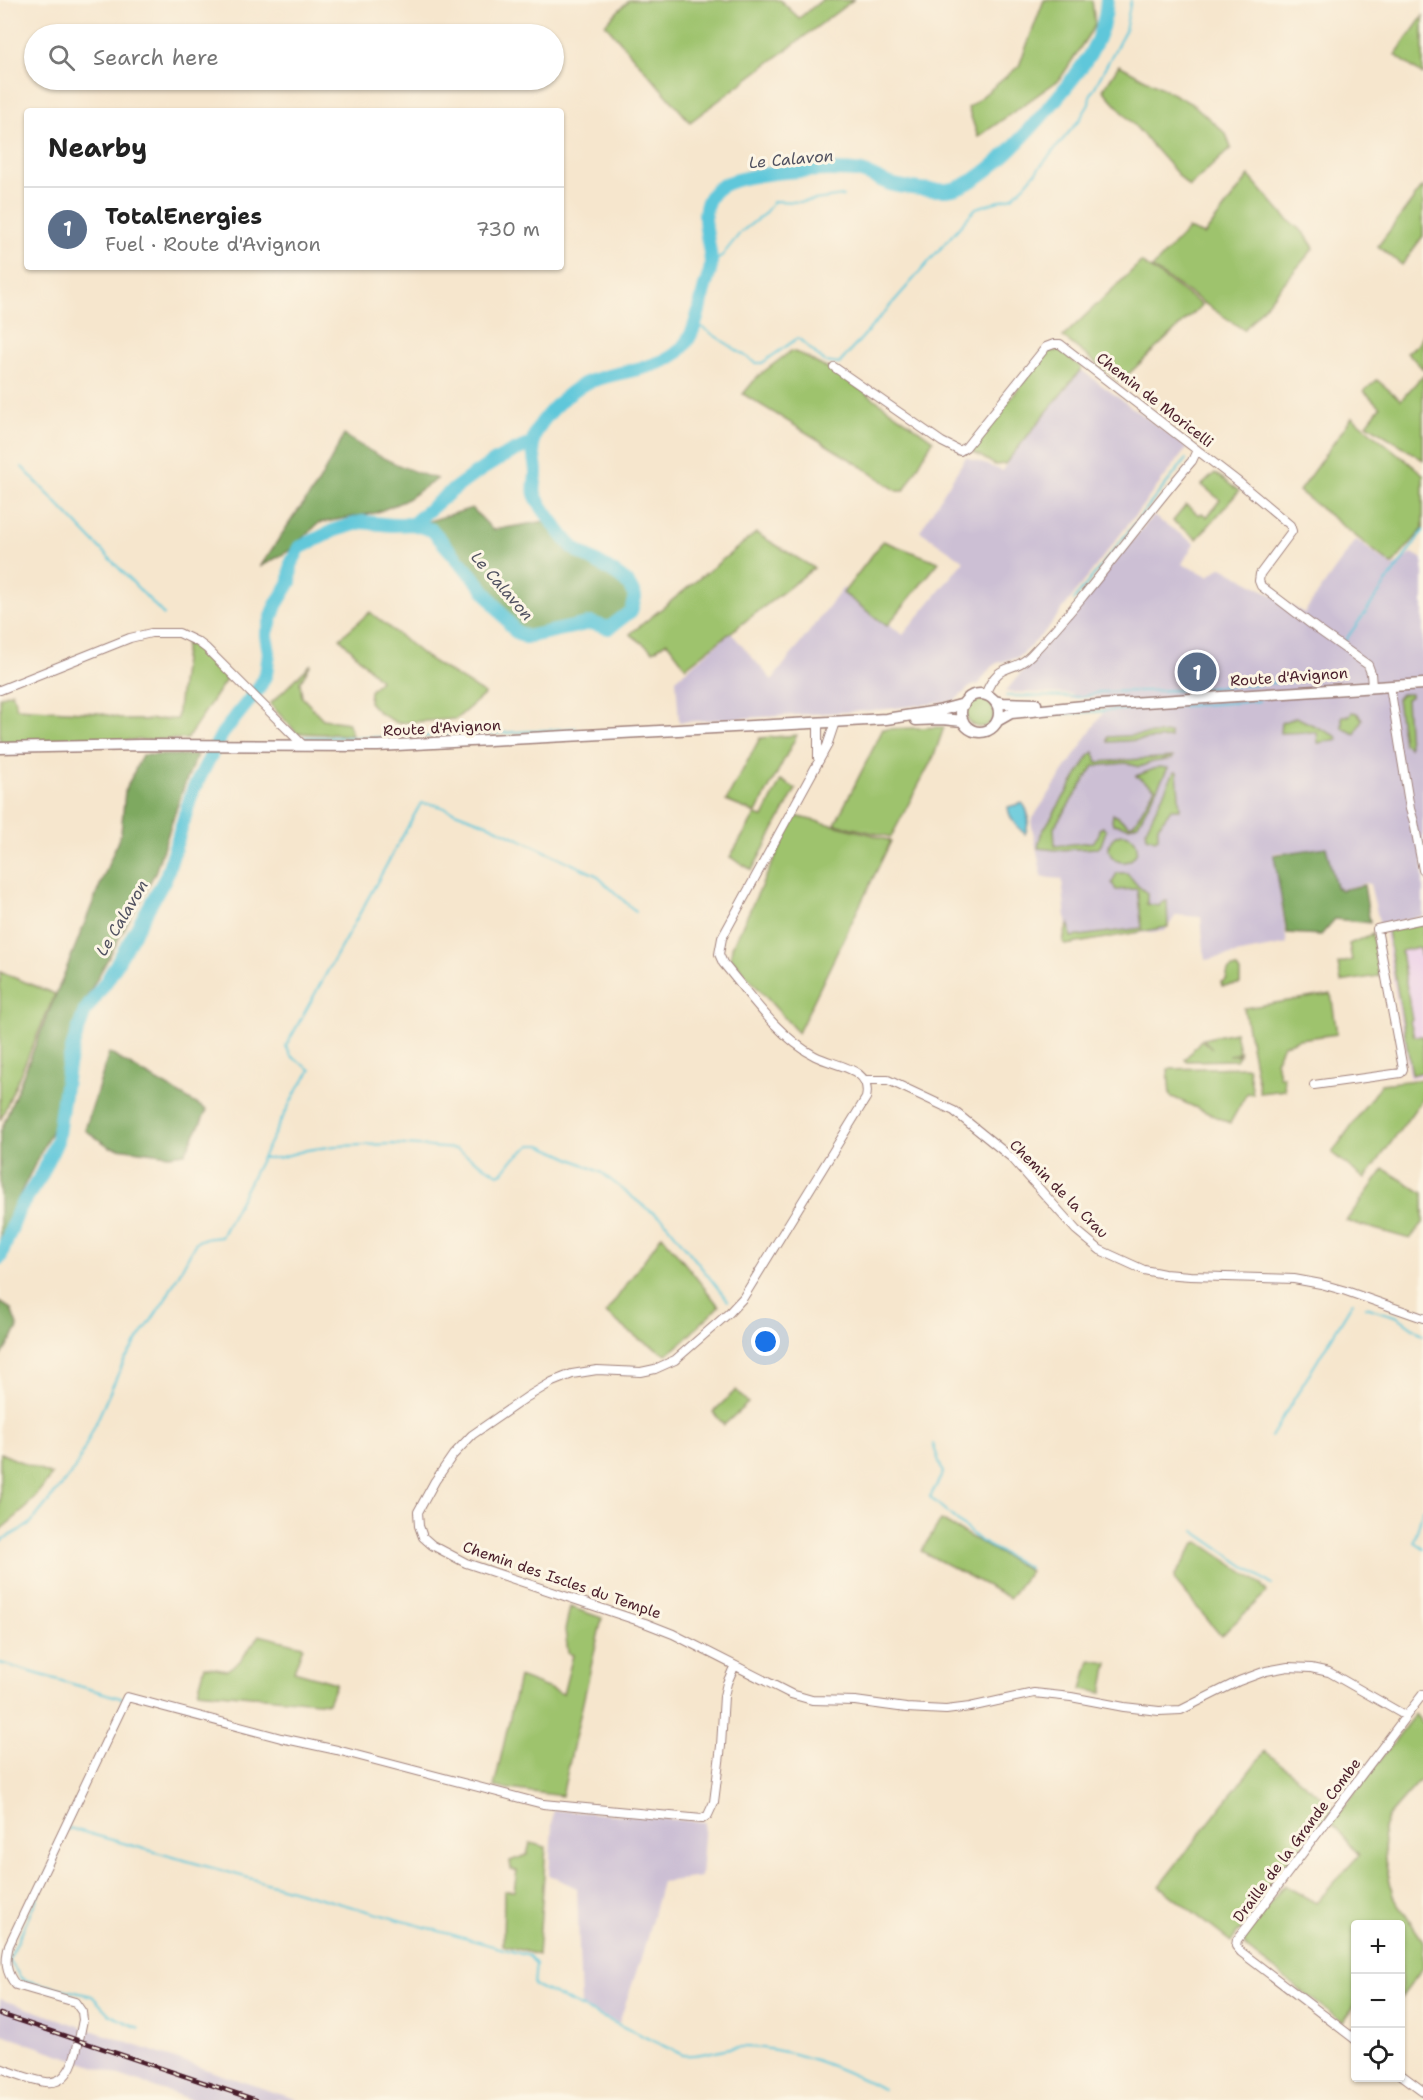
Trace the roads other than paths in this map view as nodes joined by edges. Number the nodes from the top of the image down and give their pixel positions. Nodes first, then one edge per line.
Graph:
1 (834, 367) dead end
2 (1197, 450) junction
3 (1423, 684) edge
4 (1390, 686) junction
5 (1372, 687) junction
6 (0, 690) edge
7 (985, 694) junction
8 (994, 701) junction
9 (964, 704) junction
10 (1084, 706) junction
11 (886, 719) junction
12 (963, 721) junction
13 (997, 721) junction
14 (835, 722) junction
15 (818, 723) junction
16 (304, 746) junction
17 (0, 748) edge
18 (817, 763) junction
19 (1423, 870) edge
20 (1423, 919) edge
21 (865, 1080) junction
22 (1314, 1085) dead end
23 (1423, 1318) edge
24 (734, 1667) junction
25 (1423, 1694) edge
26 (1407, 1716) junction
27 (1351, 2036) edge
28 (0, 2068) edge
29 (1405, 2077) edge
30 (1423, 2091) edge

1 - 2 street, Chemin de Moricelli
2 - 5 street, Chemin de Moricelli
2 - 7 street
3 - 4 main road, Route d'Avignon
4 - 5 main road, Route d'Avignon
4 - 19 street
5 - 10 main road, Route d'Avignon
6 - 16 street
7 - 8 main road
7 - 9 main road
8 - 10 main road, Route d'Avignon
8 - 13 main road
9 - 11 main road, Route d'Avignon
9 - 12 main road
10 - 13 main road, Route d'Avignon
11 - 12 main road, Route d'Avignon
11 - 14 main road, Route d'Avignon
12 - 13 main road
14 - 15 main road, Route d'Avignon
14 - 18 street
15 - 16 main road, Route d'Avignon
15 - 18 street
16 - 17 main road, Route d'Avignon
18 - 21 street
20 - 22 street
21 - 23 street, Chemin de la Crau
21 - 24 street, Chemin des Iscles du Temple
24 - 26 street, Chemin des Iscles du Temple
24 - 28 street
25 - 26 street
26 - 27 street, Draille de la Grande Combe
29 - 30 street

